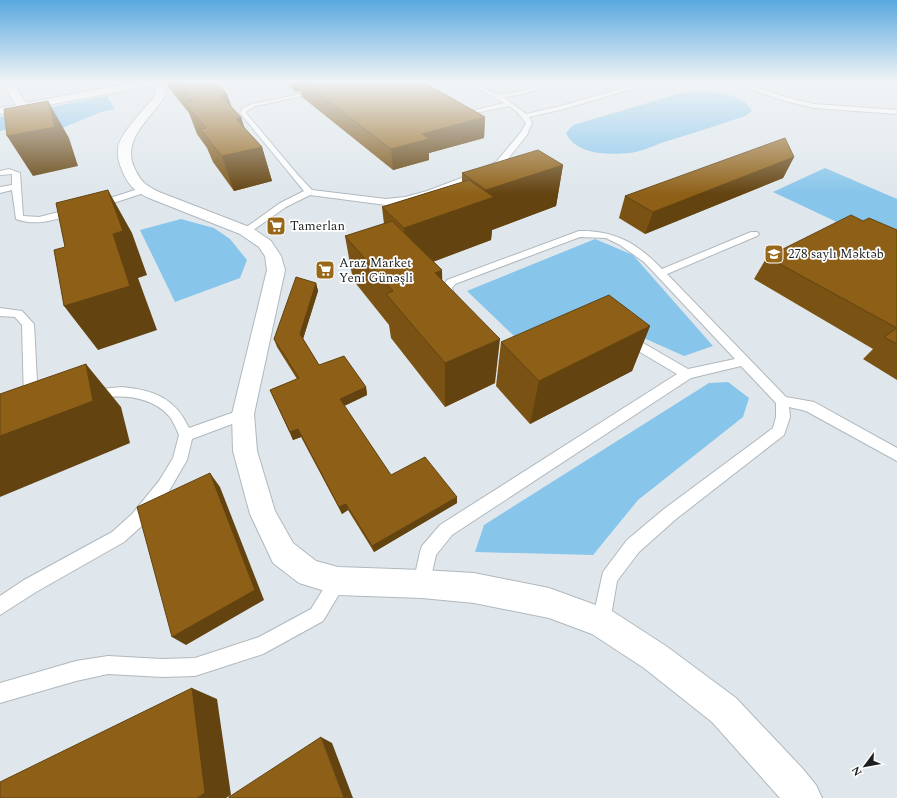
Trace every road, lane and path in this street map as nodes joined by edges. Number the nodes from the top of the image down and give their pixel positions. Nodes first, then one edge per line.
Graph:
1 (142, 119) edge
2 (248, 119) edge
3 (527, 119) edge
4 (0, 173) edge
5 (16, 187) junction
6 (0, 190) edge
7 (144, 190) junction
8 (310, 192) junction
9 (246, 231) junction
10 (754, 234) dead end
11 (662, 273) junction
12 (465, 311) edge
13 (0, 312) edge
14 (617, 333) edge
15 (744, 361) junction
16 (687, 374) junction
17 (81, 398) edge
18 (782, 401) junction
19 (32, 411) edge
20 (243, 414) junction
21 (186, 435) junction
22 (897, 455) edge
23 (338, 581) junction
24 (422, 584) junction
25 (0, 606) edge
26 (600, 622) junction
27 (0, 693) edge
28 (802, 798) edge

1 - 7 street
2 - 8 lane
3 - 8 lane
4 - 5 lane
5 - 6 lane
5 - 7 lane
7 - 9 street
8 - 9 lane
9 - 20 street
10 - 11 lane
11 - 12 lane
11 - 15 lane
13 - 19 lane
14 - 16 lane
15 - 16 lane
15 - 18 lane
16 - 24 lane
17 - 21 lane
18 - 22 lane
18 - 26 lane
20 - 21 lane
20 - 23 street
21 - 25 lane
23 - 24 street
23 - 27 lane
24 - 26 street
26 - 28 street

